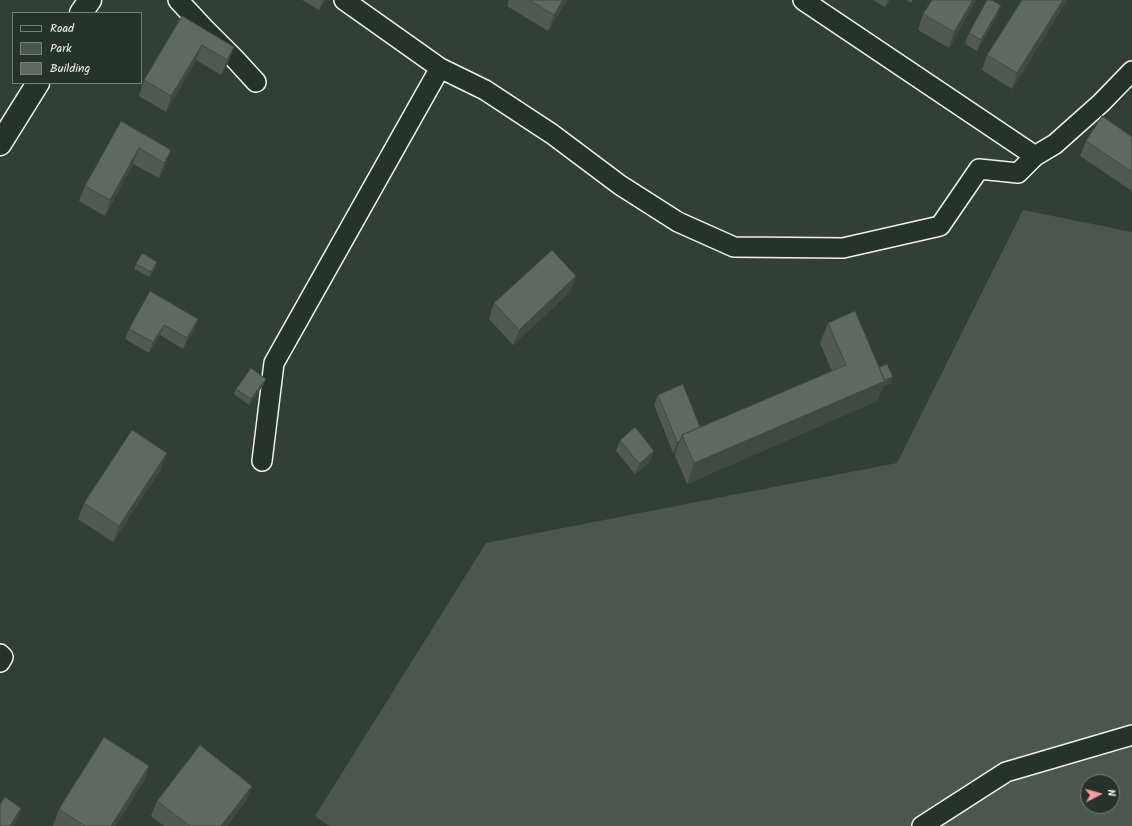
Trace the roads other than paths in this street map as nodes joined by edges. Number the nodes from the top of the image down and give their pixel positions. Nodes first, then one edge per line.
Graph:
1 (90, 0) edge
2 (178, 0) edge
3 (344, 0) edge
4 (803, 0) edge
5 (83, 12) edge
6 (440, 68) junction
7 (1132, 71) edge
8 (256, 82) dead end
9 (37, 84) edge
10 (0, 144) edge
11 (1035, 156) junction
12 (262, 461) dead end
13 (0, 654) edge
14 (0, 662) edge
15 (1132, 735) edge
16 (922, 826) edge

1 - 5 street
2 - 8 street
3 - 6 street
4 - 11 street
6 - 11 street
6 - 12 street
7 - 11 street
9 - 10 street
13 - 14 street
15 - 16 street

